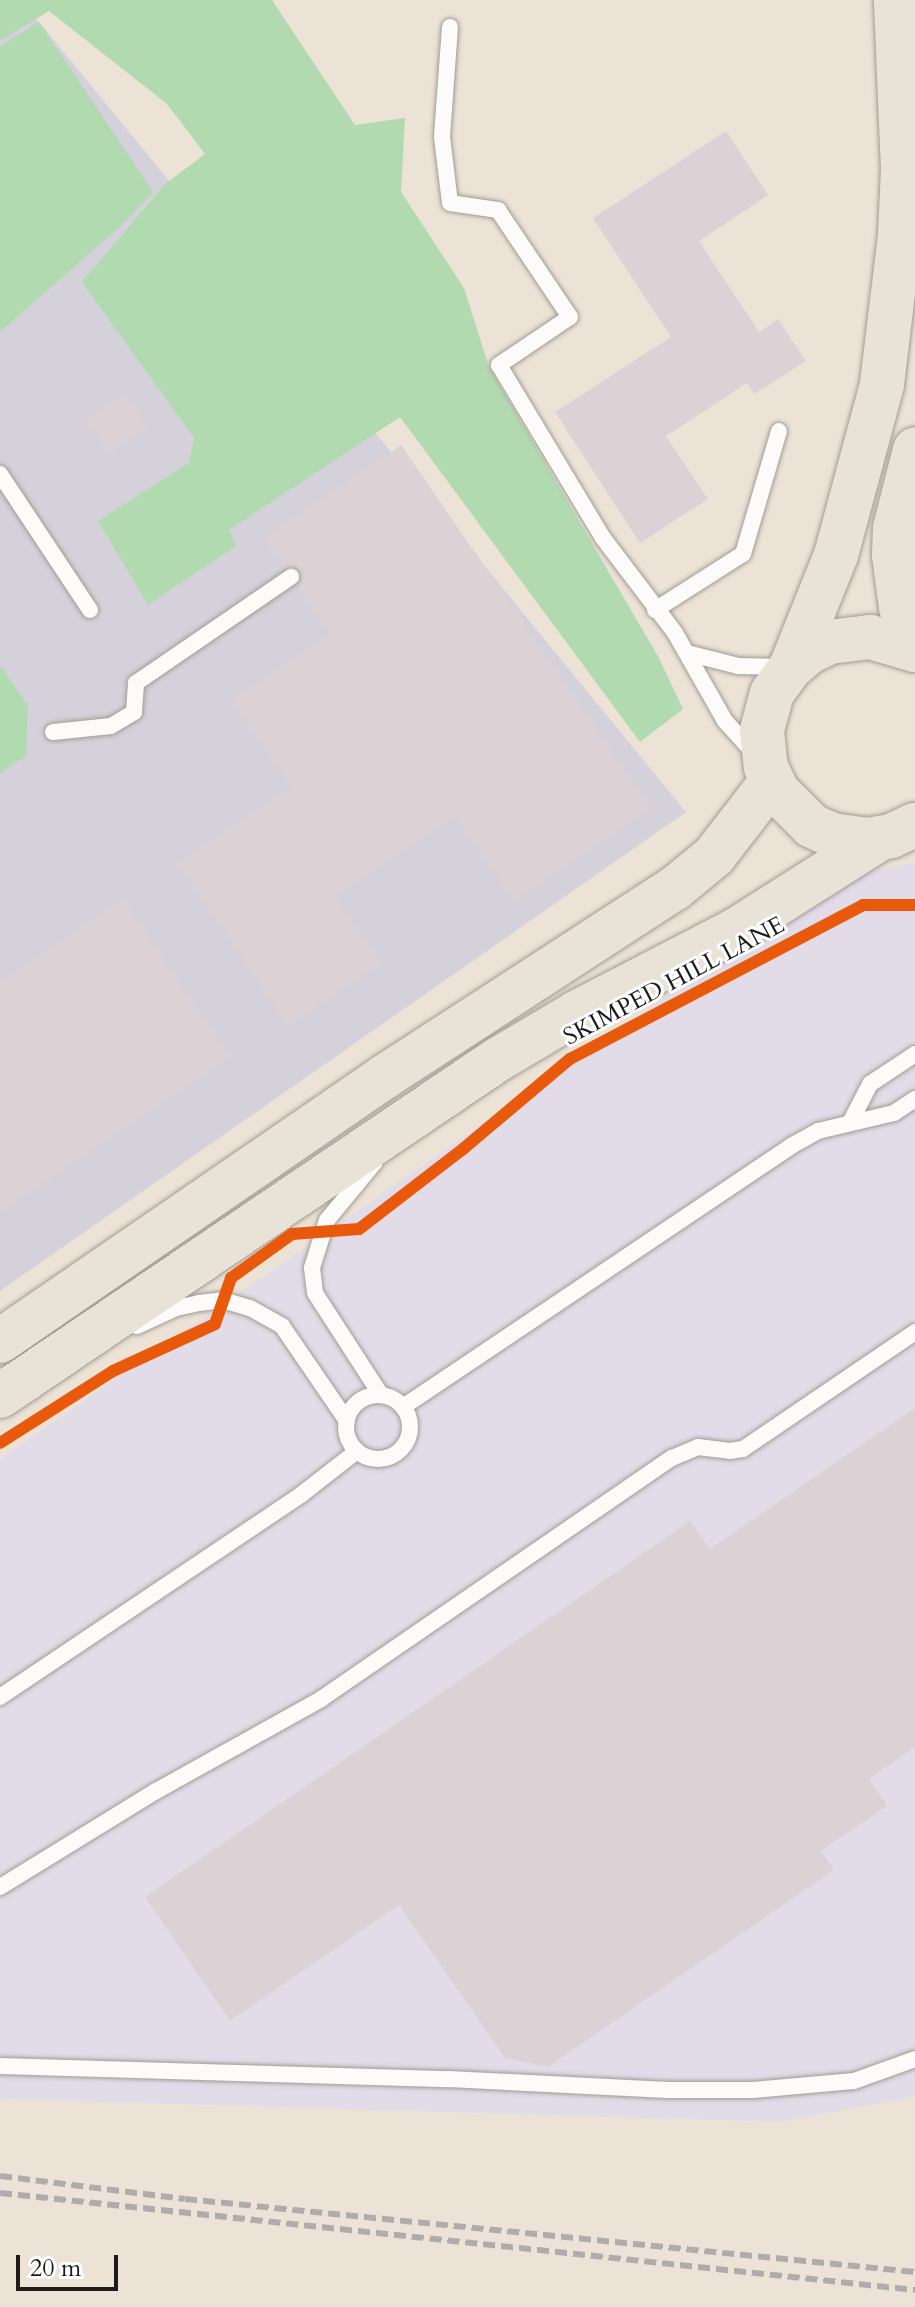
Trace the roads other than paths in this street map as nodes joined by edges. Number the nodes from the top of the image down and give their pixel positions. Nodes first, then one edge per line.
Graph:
1 (896, 0) edge
2 (450, 27) dead end
3 (779, 431) dead end
4 (915, 450) edge
5 (0, 474) edge
6 (291, 577) dead end
7 (90, 610) dead end
8 (655, 610) junction
9 (914, 650) edge
10 (687, 653) junction
11 (791, 667) junction
12 (53, 732) dead end
13 (769, 774) junction
14 (898, 832) edge
15 (915, 1054) edge
16 (915, 1099) edge
17 (417, 1112) junction
18 (851, 1121) junction
19 (915, 1332) edge
20 (0, 1341) edge
21 (36, 1371) junction
22 (381, 1395) junction
23 (0, 1396) edge
24 (403, 1407) junction
25 (347, 1421) junction
26 (357, 1451) junction
27 (0, 1697) edge
28 (0, 1887) edge
29 (915, 2059) edge
30 (0, 2066) edge

1 - 11 main road
2 - 8 lane
3 - 8 lane
4 - 9 main road
5 - 7 lane
6 - 12 lane
8 - 10 lane
9 - 11 main road
10 - 11 lane
10 - 13 lane
11 - 13 main road
13 - 14 main road
13 - 20 main road
14 - 17 main road, SKIMPED HILL LANE
15 - 18 lane
16 - 18 lane
17 - 21 main road, SKIMPED HILL LANE
17 - 22 lane
18 - 24 lane
19 - 28 lane
21 - 23 main road, SKIMPED HILL LANE
21 - 25 lane
22 - 24 lane
22 - 25 lane
24 - 26 lane
25 - 26 lane
26 - 27 lane
29 - 30 lane

